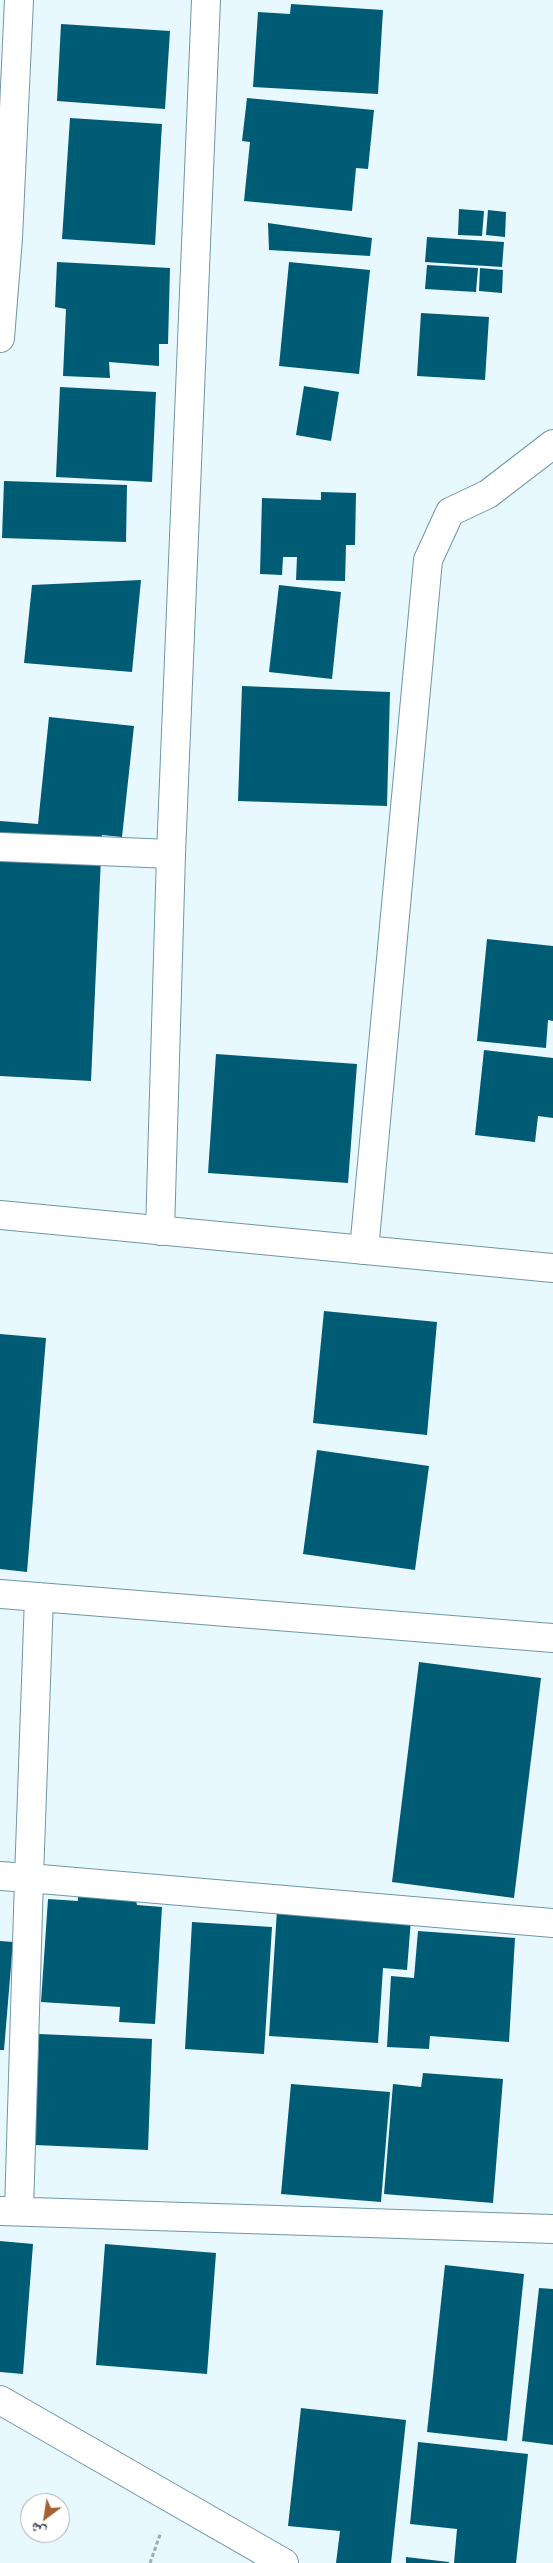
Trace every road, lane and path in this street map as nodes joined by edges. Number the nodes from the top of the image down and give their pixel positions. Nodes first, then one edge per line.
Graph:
1 (19, 0) edge
2 (206, 0) edge
3 (4, 238) edge
4 (0, 338) edge
5 (553, 444) edge
6 (0, 847) edge
7 (171, 854) junction
8 (0, 1215) edge
9 (160, 1231) junction
10 (364, 1250) junction
11 (553, 1268) edge
12 (0, 1594) edge
13 (39, 1597) junction
14 (553, 1638) edge
15 (0, 1876) edge
16 (29, 1878) junction
17 (553, 1923) edge
18 (9, 2211) edge
19 (553, 2229) edge
20 (0, 2400) edge
21 (284, 2563) edge

1 - 3 street
2 - 7 street
3 - 4 street
5 - 10 street
6 - 7 street
7 - 9 street
8 - 9 street
9 - 10 street
10 - 11 street
12 - 13 street
13 - 14 street
13 - 16 street
15 - 16 street
16 - 17 street
16 - 18 street
18 - 19 street
20 - 21 street

